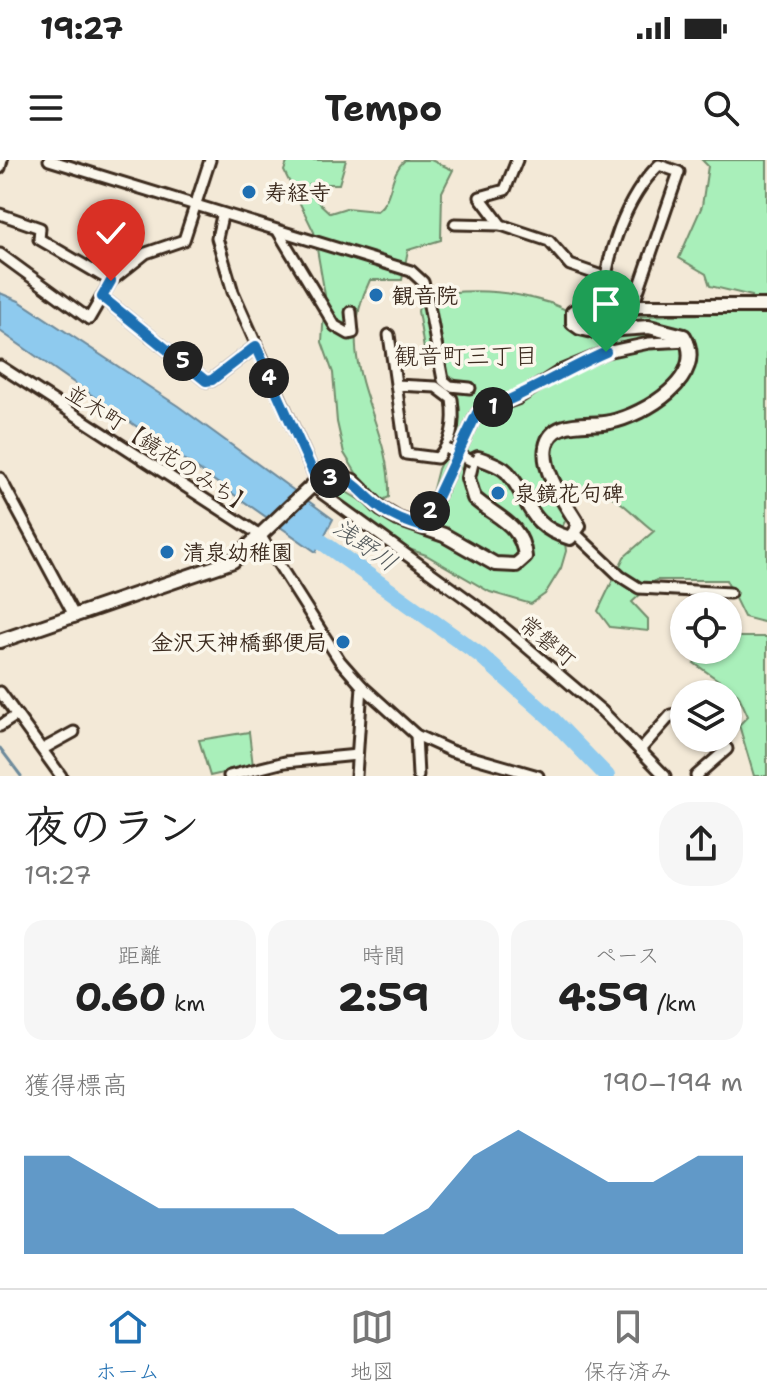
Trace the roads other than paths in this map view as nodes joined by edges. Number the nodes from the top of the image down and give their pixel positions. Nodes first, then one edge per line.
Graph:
1 (2, 160) edge
2 (49, 160) edge
3 (208, 160) edge
4 (517, 160) edge
5 (0, 168) edge
6 (194, 207) junction
7 (0, 214) edge
8 (222, 216) junction
9 (455, 224) dead end
10 (501, 225) junction
11 (279, 233) junction
12 (0, 254) edge
13 (111, 281) junction
14 (102, 297) junction
15 (602, 301) junction
16 (633, 306) junction
17 (767, 306) edge
18 (351, 312) dead end
19 (389, 335) dead end
20 (688, 341) junction
21 (256, 346) junction
22 (0, 366) edge
23 (396, 385) junction
24 (470, 388) dead end
25 (447, 449) junction
26 (472, 461) junction
27 (0, 478) edge
28 (312, 486) junction
29 (423, 527) junction
30 (263, 532) junction
31 (576, 534) junction
32 (712, 592) edge
33 (75, 617) junction
34 (0, 641) edge
35 (362, 686) junction
36 (0, 692) edge
37 (17, 715) junction
38 (670, 716) edge
39 (0, 726) edge
40 (74, 732) dead end
41 (416, 735) junction
42 (43, 749) junction
43 (640, 750) junction
44 (724, 752) edge
45 (357, 755) junction
46 (61, 776) edge
47 (229, 776) edge
48 (356, 776) edge
49 (418, 776) edge
50 (538, 776) edge
51 (665, 776) edge
52 (696, 776) edge

1 - 5 street
2 - 6 street
3 - 6 street
4 - 10 street
6 - 8 street
6 - 13 street
7 - 13 street
8 - 11 street
8 - 21 street
9 - 10 street
10 - 15 street
11 - 18 street
11 - 24 street
12 - 14 street
13 - 14 street
14 - 21 street
15 - 16 street
15 - 16 street
15 - 20 street
16 - 17 street
19 - 23 street
20 - 29 street
20 - 31 street
21 - 28 street
22 - 30 street, 並木町【鏡花のみち】
23 - 25 street
23 - 25 street
25 - 26 street, bridge
26 - 29 street
26 - 31 street
27 - 33 street
28 - 29 street
28 - 30 street
28 - 43 street, 常磐町
30 - 33 street
30 - 35 street, 並木町【鏡花のみち】
31 - 32 street
33 - 34 street
35 - 41 street, 並木町【鏡花のみち】
35 - 45 street
36 - 37 street
37 - 39 street
37 - 42 street
38 - 43 street
40 - 42 street
41 - 49 street
41 - 50 street, 並木町【鏡花のみち】
42 - 46 street
43 - 51 street, 常磐町
44 - 52 street
45 - 47 street
45 - 48 street

